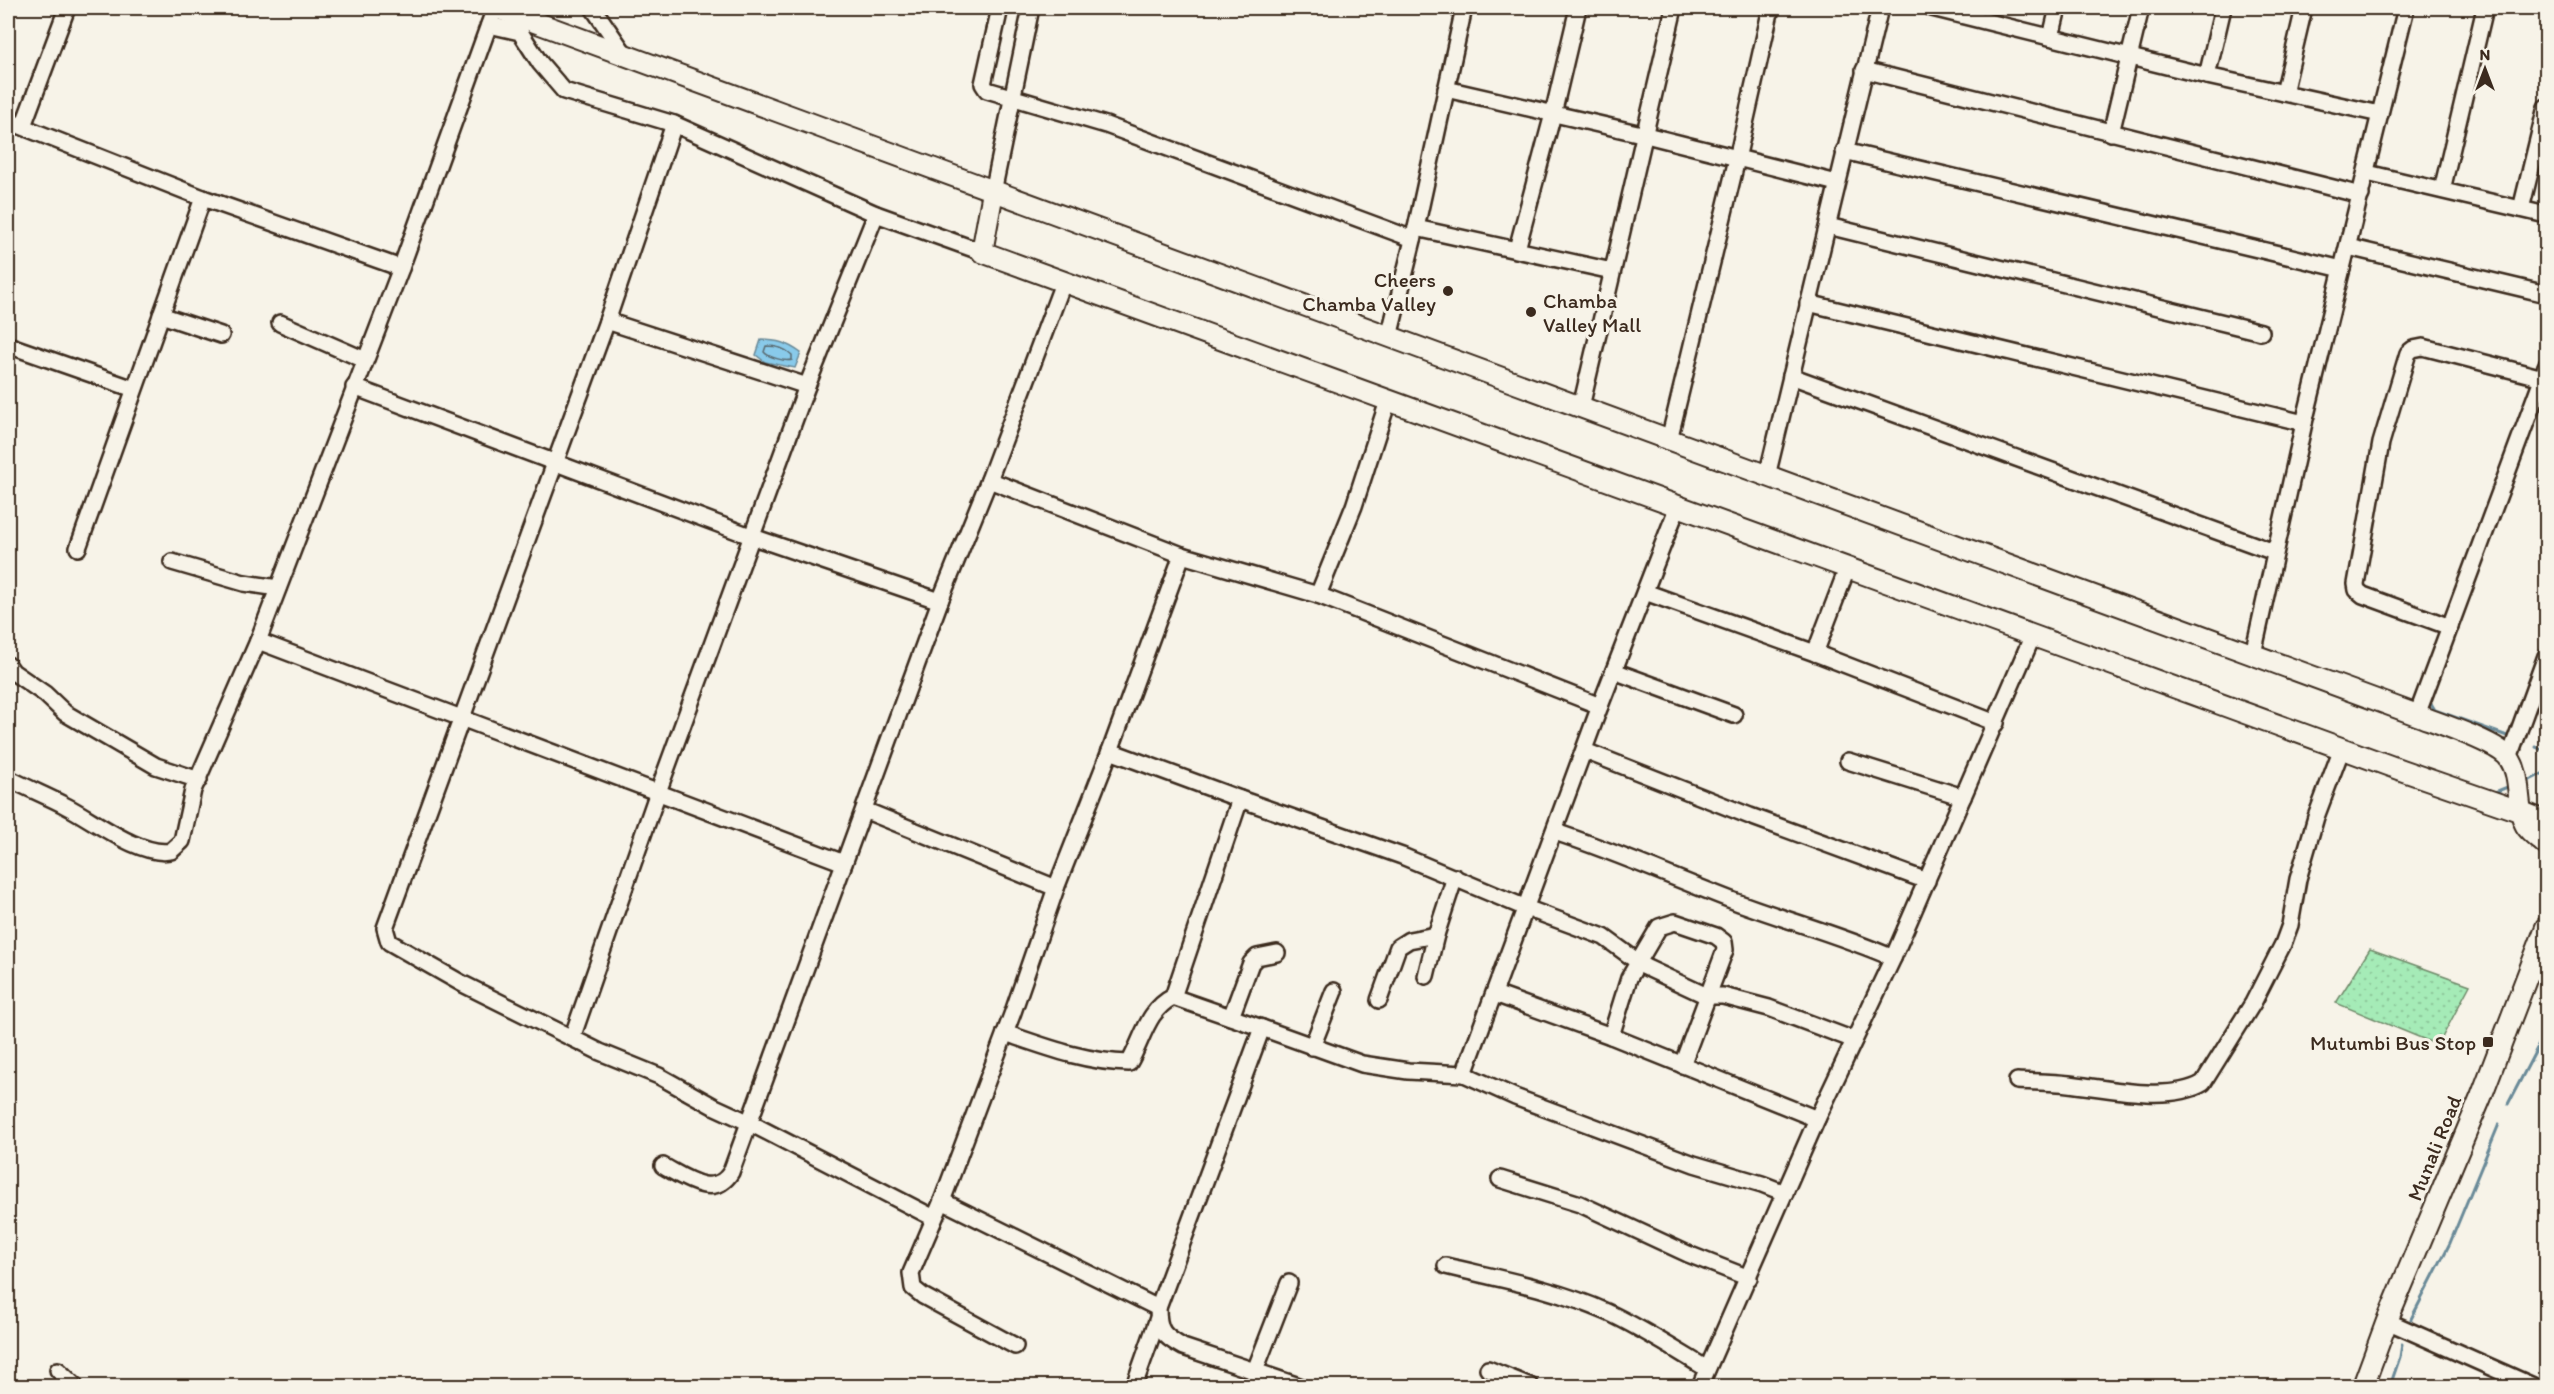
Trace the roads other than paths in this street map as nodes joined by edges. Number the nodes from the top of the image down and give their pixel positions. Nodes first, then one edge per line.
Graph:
1 (66, 8) edge
2 (593, 8) edge
3 (1000, 8) edge
4 (1031, 8) edge
5 (1464, 8) edge
6 (1578, 8) edge
7 (1674, 8) edge
8 (1770, 8) edge
9 (1880, 8) edge
10 (1932, 8) edge
11 (2058, 8) edge
12 (2141, 8) edge
13 (2223, 8) edge
14 (2304, 8) edge
15 (2406, 8) edge
16 (2485, 8) edge
17 (494, 13) edge
18 (2051, 37) junction
19 (624, 53) junction
20 (2130, 57) junction
21 (1864, 70) junction
22 (2207, 76) junction
23 (1446, 89) junction
24 (2284, 93) junction
25 (1013, 98) junction
26 (2547, 107) edge
27 (1553, 114) junction
28 (2380, 114) junction
29 (8, 121) edge
30 (674, 124) junction
31 (23, 126) junction
32 (2110, 132) junction
33 (1646, 135) junction
34 (1844, 151) junction
35 (1737, 159) junction
36 (2367, 173) junction
37 (1837, 183) junction
38 (2442, 190) junction
39 (993, 192) junction
40 (2361, 195) junction
41 (203, 198) junction
42 (2521, 209) junction
43 (876, 214) junction
44 (2547, 215) edge
45 (1828, 226) junction
46 (1414, 234) junction
47 (2348, 247) junction
48 (1517, 249) junction
49 (982, 252) junction
50 (400, 268) junction
51 (2342, 269) junction
52 (1612, 272) junction
53 (1063, 284) junction
54 (2547, 294) edge
55 (1808, 303) junction
56 (161, 315) junction
57 (607, 321) junction
58 (280, 323) dead end
59 (2261, 332) dead end
60 (220, 334) dead end
61 (1389, 337) junction
62 (8, 345) edge
63 (365, 360) junction
64 (2545, 370) edge
65 (1791, 376) junction
66 (807, 386) junction
67 (354, 387) junction
68 (134, 389) junction
69 (1388, 401) junction
70 (1581, 407) junction
71 (2304, 423) junction
72 (1670, 440) junction
73 (555, 463) junction
74 (1767, 476) junction
75 (989, 480) junction
76 (1678, 506) junction
77 (753, 537) junction
78 (78, 548) dead end
79 (2274, 552) junction
80 (1182, 555) junction
81 (172, 562) dead end
82 (1847, 568) junction
83 (278, 588) junction
84 (1645, 592) junction
85 (1318, 595) junction
86 (940, 601) junction
87 (2450, 627) junction
88 (2033, 636) junction
89 (258, 641) junction
90 (1815, 653) junction
91 (2253, 654) junction
92 (2547, 656) edge
93 (8, 664) edge
94 (1614, 671) junction
95 (1600, 706) junction
96 (2417, 715) junction
97 (1734, 716) dead end
98 (462, 718) junction
99 (1995, 723) junction
100 (2342, 747) junction
101 (1110, 751) junction
102 (1585, 751) junction
103 (2509, 758) junction
104 (1848, 761) dead end
105 (8, 778) edge
106 (199, 780) junction
107 (658, 792) junction
108 (1963, 797) junction
109 (1240, 799) junction
110 (864, 810) junction
111 (2522, 812) junction
112 (2547, 826) edge
113 (1555, 832) junction
114 (2547, 845) edge
115 (844, 863) junction
116 (1455, 877) junction
117 (1927, 881) junction
118 (1056, 888) junction
119 (1526, 908) junction
120 (2547, 927) edge
121 (1436, 935) junction
122 (1277, 953) dead end
123 (1893, 958) junction
124 (2547, 958) edge
125 (1637, 962) junction
126 (1426, 976) dead end
127 (1334, 991) dead end
128 (1496, 994) junction
129 (1707, 996) junction
130 (1173, 997) junction
131 (1379, 1000) dead end
132 (1231, 1017) junction
133 (1262, 1028) junction
134 (1005, 1033) junction
135 (1611, 1036) junction
136 (572, 1038) junction
137 (1854, 1040) junction
138 (1312, 1047) junction
139 (1682, 1065) junction
140 (1464, 1074) junction
141 (2017, 1081) dead end
142 (1817, 1119) junction
143 (750, 1123) junction
144 (663, 1167) dead end
145 (1500, 1179) dead end
146 (1785, 1193) junction
147 (942, 1201) junction
148 (934, 1218) junction
149 (1446, 1266) dead end
150 (1749, 1278) junction
151 (1288, 1283) dead end
152 (1158, 1313) junction
153 (2392, 1323) junction
154 (1015, 1346) dead end
155 (1488, 1369) dead end
156 (1707, 1369) junction
157 (58, 1370) dead end
158 (1254, 1373) junction
159 (75, 1386) edge
160 (1134, 1386) edge
161 (1299, 1386) edge
162 (1530, 1386) edge
163 (1700, 1386) edge
164 (2363, 1386) edge
165 (2373, 1386) edge
166 (2533, 1386) edge

1 - 31 street
2 - 19 street
3 - 25 street
4 - 25 street
5 - 23 street
6 - 27 street
7 - 33 street
8 - 35 street
9 - 21 street
10 - 18 street
11 - 18 street
12 - 20 street
13 - 22 street
14 - 24 street
15 - 28 street
16 - 38 street
17 - 19 main road
17 - 30 street
17 - 50 street
18 - 20 street
19 - 39 main road
20 - 22 street
20 - 32 street
21 - 32 street
21 - 34 street
22 - 24 street
23 - 27 street
23 - 46 street
24 - 28 street
25 - 39 street
25 - 46 street
26 - 42 street
27 - 33 street
27 - 48 street
28 - 36 street
29 - 31 street
30 - 43 street
30 - 57 street
31 - 41 street
32 - 40 street
33 - 35 street
33 - 52 street
34 - 37 street
34 - 51 street
35 - 37 street
35 - 72 street
36 - 38 street
36 - 40 street
37 - 45 street
38 - 42 street
39 - 49 main road
39 - 61 main road
40 - 47 street
41 - 50 street
41 - 56 street
42 - 44 street
43 - 49 street
43 - 66 street
45 - 55 street
45 - 59 street
46 - 48 street
46 - 61 street
47 - 51 street
47 - 54 street
48 - 52 street
49 - 53 main road
50 - 63 street
51 - 71 street
52 - 70 street
53 - 69 main road
53 - 75 street
55 - 65 street
55 - 71 street
56 - 60 street
56 - 68 street
57 - 66 street
57 - 73 street
58 - 63 street
61 - 70 main road
62 - 68 street
63 - 67 street
64 - 87 street
64 - 87 street
65 - 74 street
65 - 79 street
66 - 77 street
67 - 73 street
67 - 83 street
68 - 78 street
69 - 76 main road
69 - 85 street
70 - 72 main road
71 - 79 street
72 - 74 main road
73 - 77 street
73 - 98 street
74 - 91 main road
75 - 80 street
75 - 86 street
76 - 82 main road
76 - 84 street
77 - 86 street
77 - 107 street
79 - 91 street
80 - 85 street
80 - 101 street
81 - 83 street
82 - 88 main road
82 - 90 street
83 - 89 street
84 - 90 street
84 - 94 street
85 - 95 street
86 - 110 street
87 - 96 street
88 - 99 street
88 - 100 main road
89 - 98 street
89 - 106 street
90 - 99 street
91 - 96 main road
92 - 103 street
93 - 106 street
94 - 95 street
94 - 97 street
95 - 102 street
96 - 103 main road
98 - 107 street
98 - 136 street
99 - 108 street
100 - 111 main road
100 - 141 street
101 - 109 street
101 - 118 street
102 - 113 street
102 - 117 street
103 - 111 main road
104 - 108 street
105 - 106 street
107 - 115 street
107 - 136 street
108 - 117 street
109 - 116 street
109 - 130 street
110 - 115 street
110 - 118 street
111 - 112 main road
111 - 114 main road
113 - 119 street
113 - 123 street
115 - 143 street
116 - 119 street
116 - 121 street
117 - 123 street
118 - 134 street
119 - 125 street
119 - 128 street
120 - 153 main road, Munali Road
121 - 126 street
121 - 131 street
122 - 132 street
123 - 137 street
124 - 153 main road, Munali Road
125 - 129 street
125 - 129 street
125 - 135 street
127 - 138 street
128 - 135 street
128 - 140 street
129 - 137 street
129 - 139 street
130 - 132 street
130 - 134 street
132 - 133 street
133 - 138 street
133 - 152 street
134 - 147 street
135 - 139 street
136 - 143 street
137 - 142 street
138 - 140 street
139 - 142 street
140 - 146 street
142 - 146 street
143 - 144 street
143 - 148 street
145 - 150 street
146 - 150 street
147 - 148 street
147 - 152 street
148 - 154 street
149 - 156 street
150 - 156 street
151 - 158 street
152 - 158 street
152 - 160 street
153 - 164 main road, Munali Road
153 - 165 main road, Munali Road
153 - 166 street
155 - 162 street
156 - 163 street
157 - 159 street
158 - 161 street

